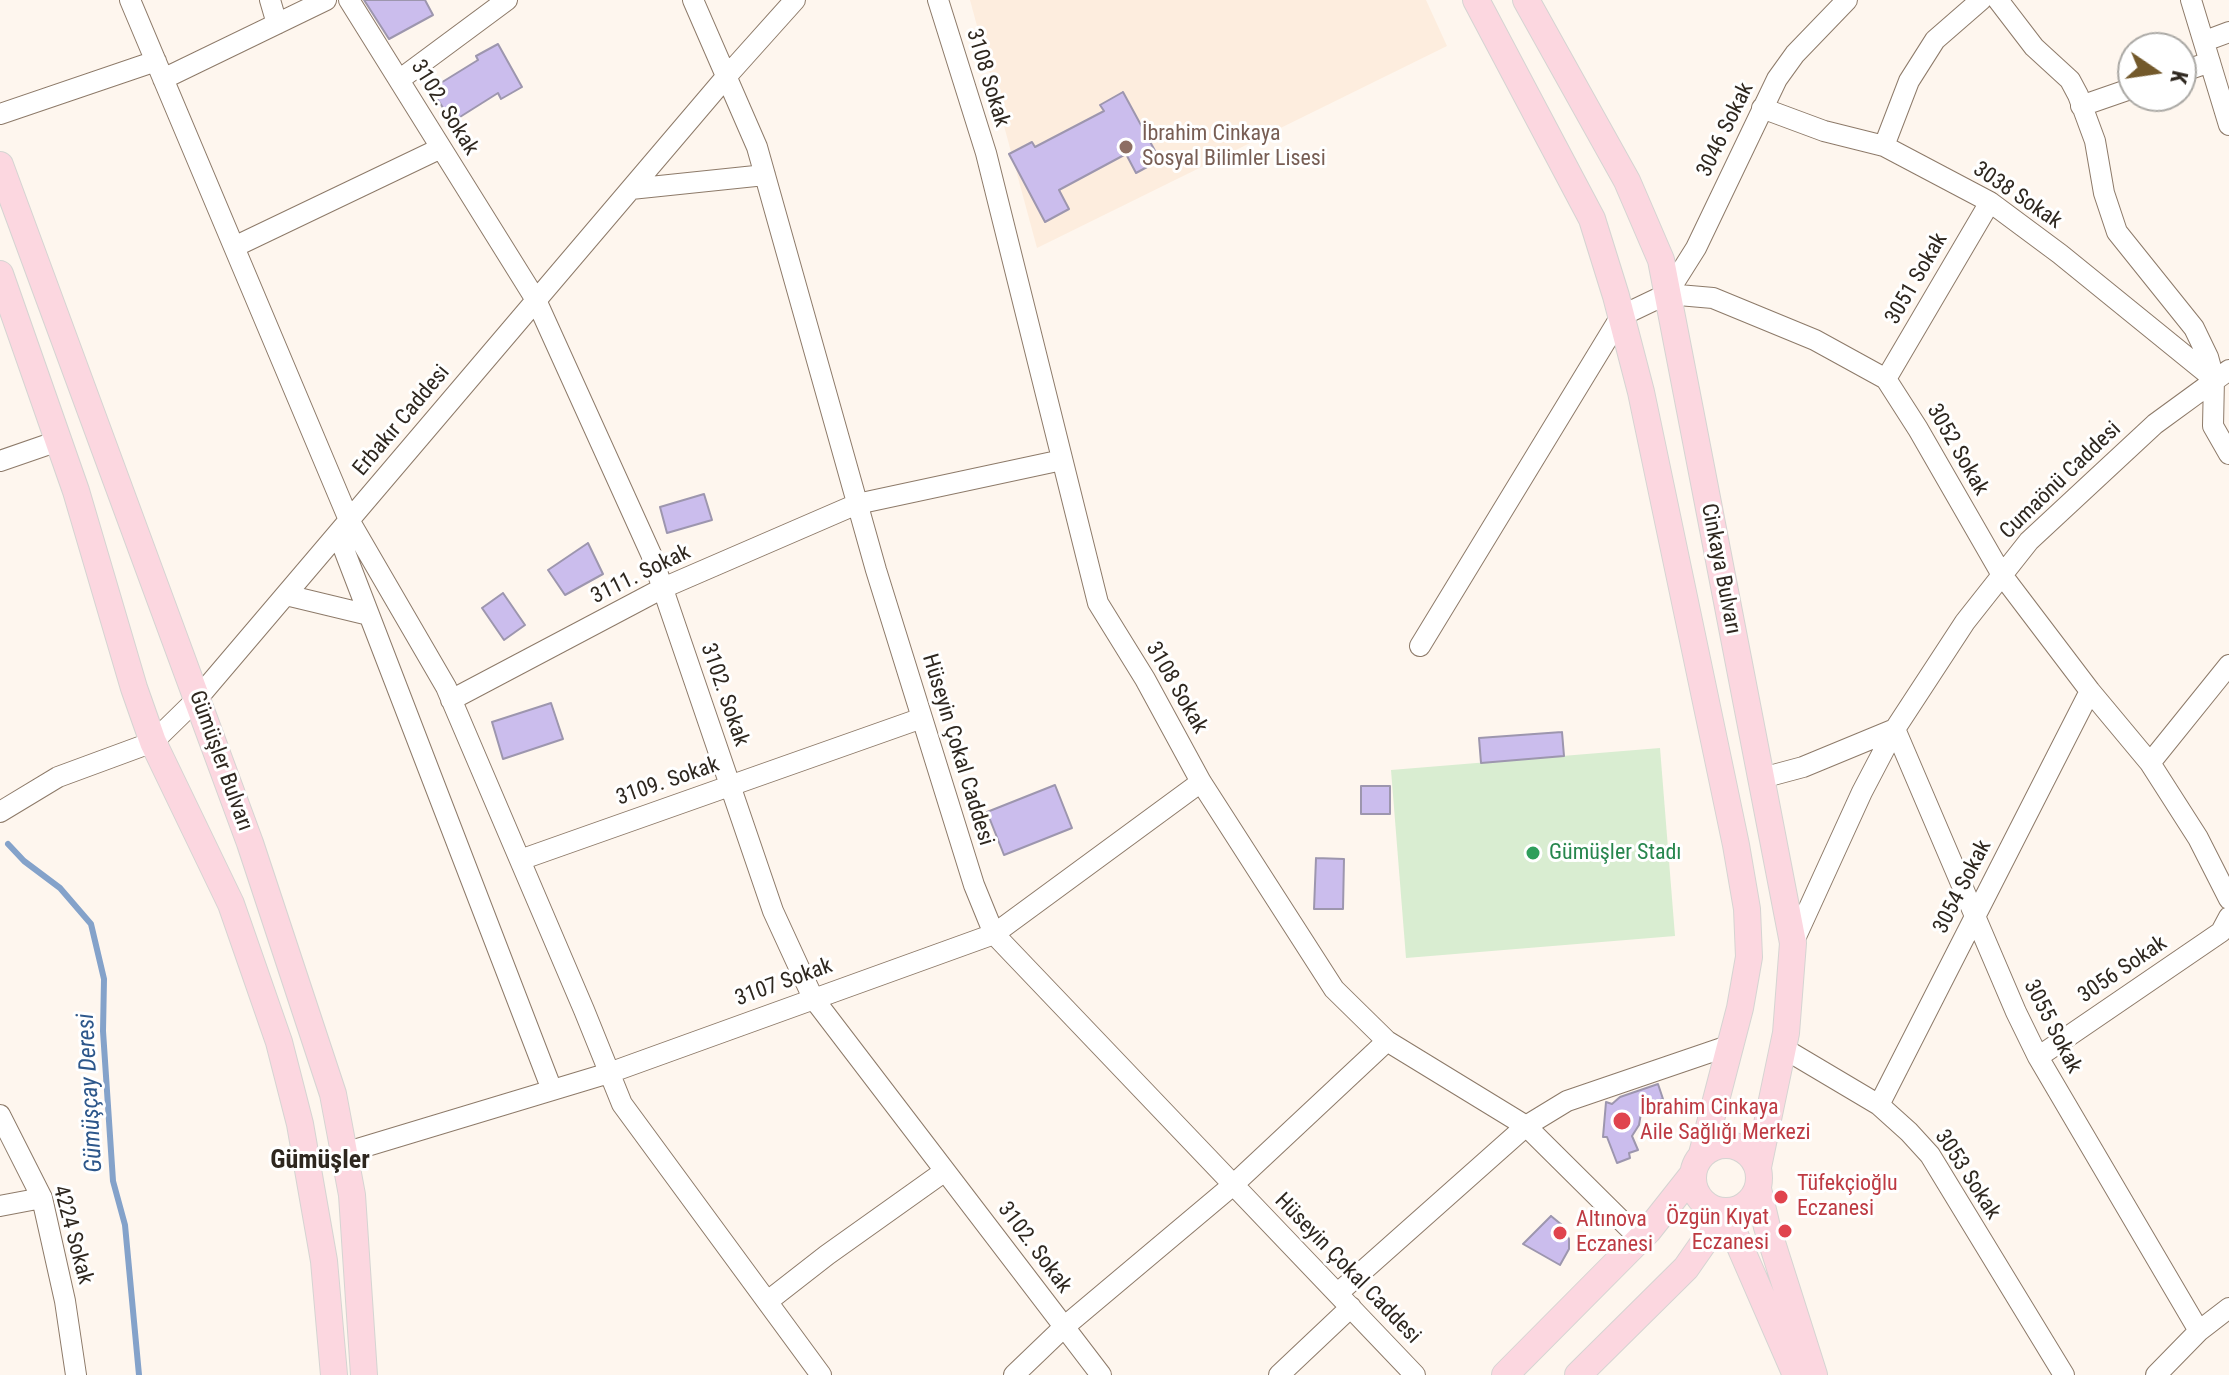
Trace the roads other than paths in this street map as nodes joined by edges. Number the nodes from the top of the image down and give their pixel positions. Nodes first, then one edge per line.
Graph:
1 (130, 0) edge
2 (270, 0) edge
3 (326, 0) edge
4 (349, 0) edge
5 (507, 0) edge
6 (693, 0) edge
7 (795, 0) edge
8 (938, 0) edge
9 (1476, 0) edge
10 (1526, 0) edge
11 (1847, 0) edge
12 (1981, 0) edge
13 (1998, 0) edge
14 (2191, 0) edge
15 (277, 24) junction
16 (2229, 32) edge
17 (2205, 41) junction
18 (2210, 62) junction
19 (2197, 66) edge
20 (160, 70) junction
21 (726, 77) junction
22 (399, 80) junction
23 (2117, 94) edge
24 (2081, 106) junction
25 (1762, 108) junction
26 (0, 114) edge
27 (2229, 125) edge
28 (1884, 146) junction
29 (441, 148) junction
30 (0, 165) edge
31 (765, 175) junction
32 (631, 189) junction
33 (1990, 202) junction
34 (234, 247) junction
35 (0, 274) edge
36 (1667, 294) junction
37 (536, 300) junction
38 (1621, 316) junction
39 (2222, 374) edge
40 (1886, 379) junction
41 (58, 441) junction
42 (2229, 454) edge
43 (1062, 460) junction
44 (0, 461) edge
45 (857, 504) junction
46 (343, 527) junction
47 (2002, 575) junction
48 (663, 588) junction
49 (286, 595) junction
50 (369, 615) junction
51 (1420, 646) dead end
52 (2229, 665) edge
53 (2090, 691) junction
54 (197, 699) junction
55 (451, 700) junction
56 (922, 718) junction
57 (1895, 729) junction
58 (153, 742) junction
59 (2150, 763) junction
60 (1762, 778) junction
61 (1201, 782) junction
62 (730, 786) junction
63 (0, 812) edge
64 (520, 860) junction
65 (2229, 899) edge
66 (1975, 916) junction
67 (2229, 917) edge
68 (994, 934) junction
69 (1793, 943) junction
70 (813, 998) junction
71 (1387, 1041) junction
72 (1731, 1045) junction
73 (1783, 1048) junction
74 (2038, 1057) junction
75 (609, 1073) junction
76 (552, 1090) junction
77 (1879, 1105) junction
78 (1, 1122) edge
79 (1526, 1126) junction
80 (344, 1153) junction
81 (1697, 1164) junction
82 (945, 1171) junction
83 (1758, 1178) junction
84 (1233, 1185) junction
85 (42, 1198) junction
86 (0, 1206) edge
87 (1725, 1212) junction
88 (1640, 1239) junction
89 (1344, 1300) junction
90 (768, 1301) junction
91 (2229, 1308) edge
92 (1064, 1327) junction
93 (2199, 1331) junction
94 (76, 1375) edge
95 (334, 1375) edge
96 (364, 1375) edge
97 (821, 1375) edge
98 (1014, 1375) edge
99 (1101, 1375) edge
100 (1279, 1375) edge
101 (1415, 1375) edge
102 (1505, 1375) edge
103 (1578, 1375) edge
104 (1796, 1375) edge
105 (1814, 1375) edge
106 (2064, 1375) edge
107 (2156, 1375) edge

1 - 20 street
2 - 15 street
3 - 15 street
4 - 22 street, 3102. Sokak
5 - 22 street
6 - 21 street, Hüseyin Çokal Caddesi
7 - 21 street, Erbakır Caddesi
8 - 43 street, 3108 Sokak
9 - 38 main road, Cinkaya Bulvarı
10 - 36 main road, Cinkaya Bulvarı
11 - 25 street, 3046 Sokak
12 - 28 street
13 - 24 street
14 - 17 street
15 - 20 street
16 - 17 street
17 - 18 street
18 - 19 street
18 - 27 street
20 - 26 street
20 - 34 street
21 - 31 street, Hüseyin Çokal Caddesi
21 - 32 street, Erbakır Caddesi
22 - 29 street, 3102. Sokak
23 - 24 street
24 - 39 street
25 - 28 street, 3038 Sokak
25 - 36 street, 3046 Sokak
28 - 33 street, 3038 Sokak
29 - 34 street
29 - 37 street, 3102. Sokak
30 - 54 main road, Gümüşler Bulvarı
31 - 32 street
31 - 45 street, Hüseyin Çokal Caddesi
32 - 37 street, Erbakır Caddesi
33 - 39 street, 3038 Sokak
33 - 40 street, 3051 Sokak
34 - 46 street
35 - 41 main road, Gümüşler Bulvarı
36 - 38 street
36 - 40 street
36 - 60 main road, Cinkaya Bulvarı
37 - 46 street, Erbakır Caddesi
37 - 48 street, 3102. Sokak
38 - 51 street
38 - 72 main road, Cinkaya Bulvarı
39 - 42 street
39 - 47 street, Cumaönü Caddesi
40 - 47 street, 3052 Sokak
41 - 44 street
41 - 58 main road, Gümüşler Bulvarı
43 - 45 street, 3111. Sokak
43 - 61 street, 3108 Sokak
45 - 48 street, 3111. Sokak
45 - 56 street, Hüseyin Çokal Caddesi
46 - 49 street, Erbakır Caddesi
46 - 50 street
46 - 55 street
47 - 53 street, 3052 Sokak
47 - 57 street, Cumaönü Caddesi
48 - 55 street, 3111. Sokak
48 - 62 street, 3102. Sokak
49 - 50 street
49 - 54 street, Erbakır Caddesi
50 - 76 street
52 - 59 street
53 - 59 street, 3052 Sokak
53 - 66 street, 3054 Sokak
54 - 58 street, Erbakır Caddesi
54 - 80 main road, Gümüşler Bulvarı
55 - 64 street
56 - 62 street, 3109. Sokak
56 - 68 street, Hüseyin Çokal Caddesi
57 - 60 street
57 - 66 street, 3055 Sokak
57 - 69 street, Cumaönü Caddesi
58 - 63 street, Erbakır Caddesi
58 - 95 main road, Gümüşler Bulvarı
59 - 65 street, 3052 Sokak
60 - 69 main road, Cinkaya Bulvarı
61 - 68 street, 3107 Sokak
61 - 71 street, 3108 Sokak
62 - 64 street, 3109. Sokak
62 - 70 street, 3102. Sokak
64 - 75 street
66 - 74 street, 3055 Sokak
66 - 77 street, 3054 Sokak
67 - 74 street, 3056 Sokak
68 - 70 street, 3107 Sokak
68 - 84 street, Hüseyin Çokal Caddesi
69 - 73 main road, Cinkaya Bulvarı
70 - 75 street, 3107 Sokak
70 - 82 street, 3102. Sokak
71 - 79 street, 3108 Sokak
71 - 84 street
72 - 79 street
72 - 81 main road, Cinkaya Bulvarı
73 - 77 street, 3053 Sokak
73 - 83 main road, Cinkaya Bulvarı
74 - 93 street, 3055 Sokak
75 - 76 street, 3107 Sokak
75 - 90 street
76 - 80 street, 3107 Sokak
77 - 106 street, 3053 Sokak
78 - 85 street, 4224 Sokak
79 - 88 street, 3108 Sokak
79 - 89 street
80 - 96 main road, Gümüşler Bulvarı
81 - 83 main road
81 - 87 main road
81 - 88 main road, Cinkaya Bulvarı
82 - 90 street
82 - 92 street, 3102. Sokak
83 - 87 main road
83 - 105 main road
84 - 89 street, Hüseyin Çokal Caddesi
84 - 92 street
85 - 86 street
85 - 94 street, 4224 Sokak
87 - 103 main road
87 - 104 main road
88 - 102 main road, Cinkaya Bulvarı
89 - 100 street
89 - 101 street, Hüseyin Çokal Caddesi
90 - 97 street
91 - 93 street
92 - 98 street
92 - 99 street, 3102. Sokak
93 - 107 street

